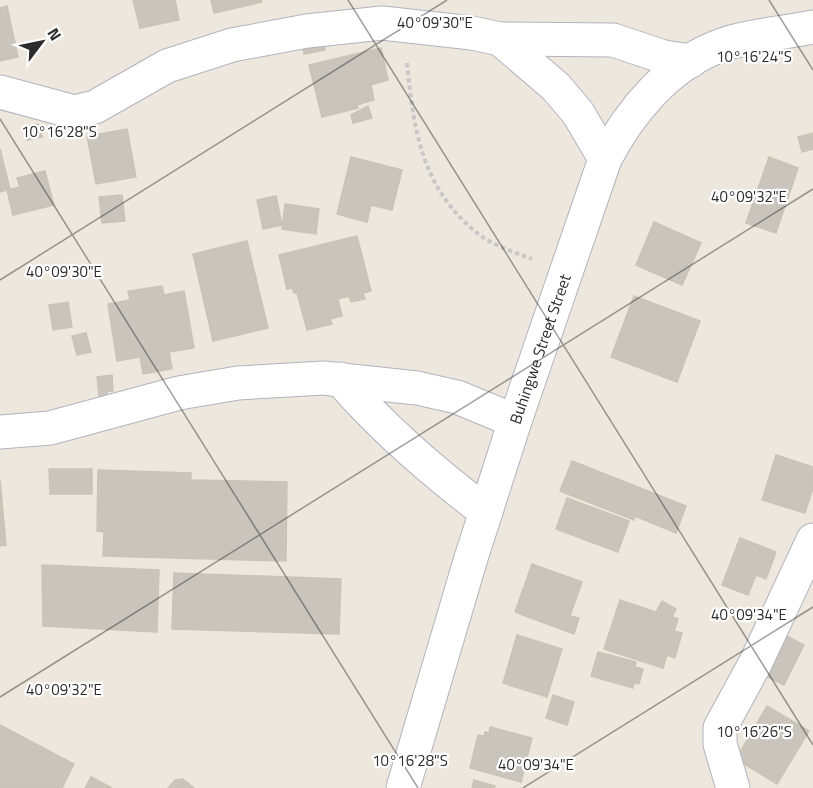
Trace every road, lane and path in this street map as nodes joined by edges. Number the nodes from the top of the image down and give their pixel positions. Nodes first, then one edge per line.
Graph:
1 (400, 25) junction
2 (813, 27) edge
3 (500, 39) junction
4 (691, 61) junction
5 (0, 92) edge
6 (605, 159) junction
7 (568, 266) junction
8 (340, 379) junction
9 (515, 421) junction
10 (0, 432) edge
11 (486, 512) junction
12 (813, 540) edge
13 (403, 788) edge
14 (733, 788) edge

1 - 3 street
1 - 5 street
1 - 7 path
2 - 4 street, Buhingwe Street Street
3 - 4 street
3 - 6 street
4 - 6 street, Buhingwe Street Street
6 - 7 street, Buhingwe Street Street
7 - 9 street, Buhingwe Street Street
8 - 9 street
8 - 10 street
8 - 11 street
9 - 11 street, Buhingwe Street Street
11 - 13 street, Buhingwe Street Street
12 - 14 street

